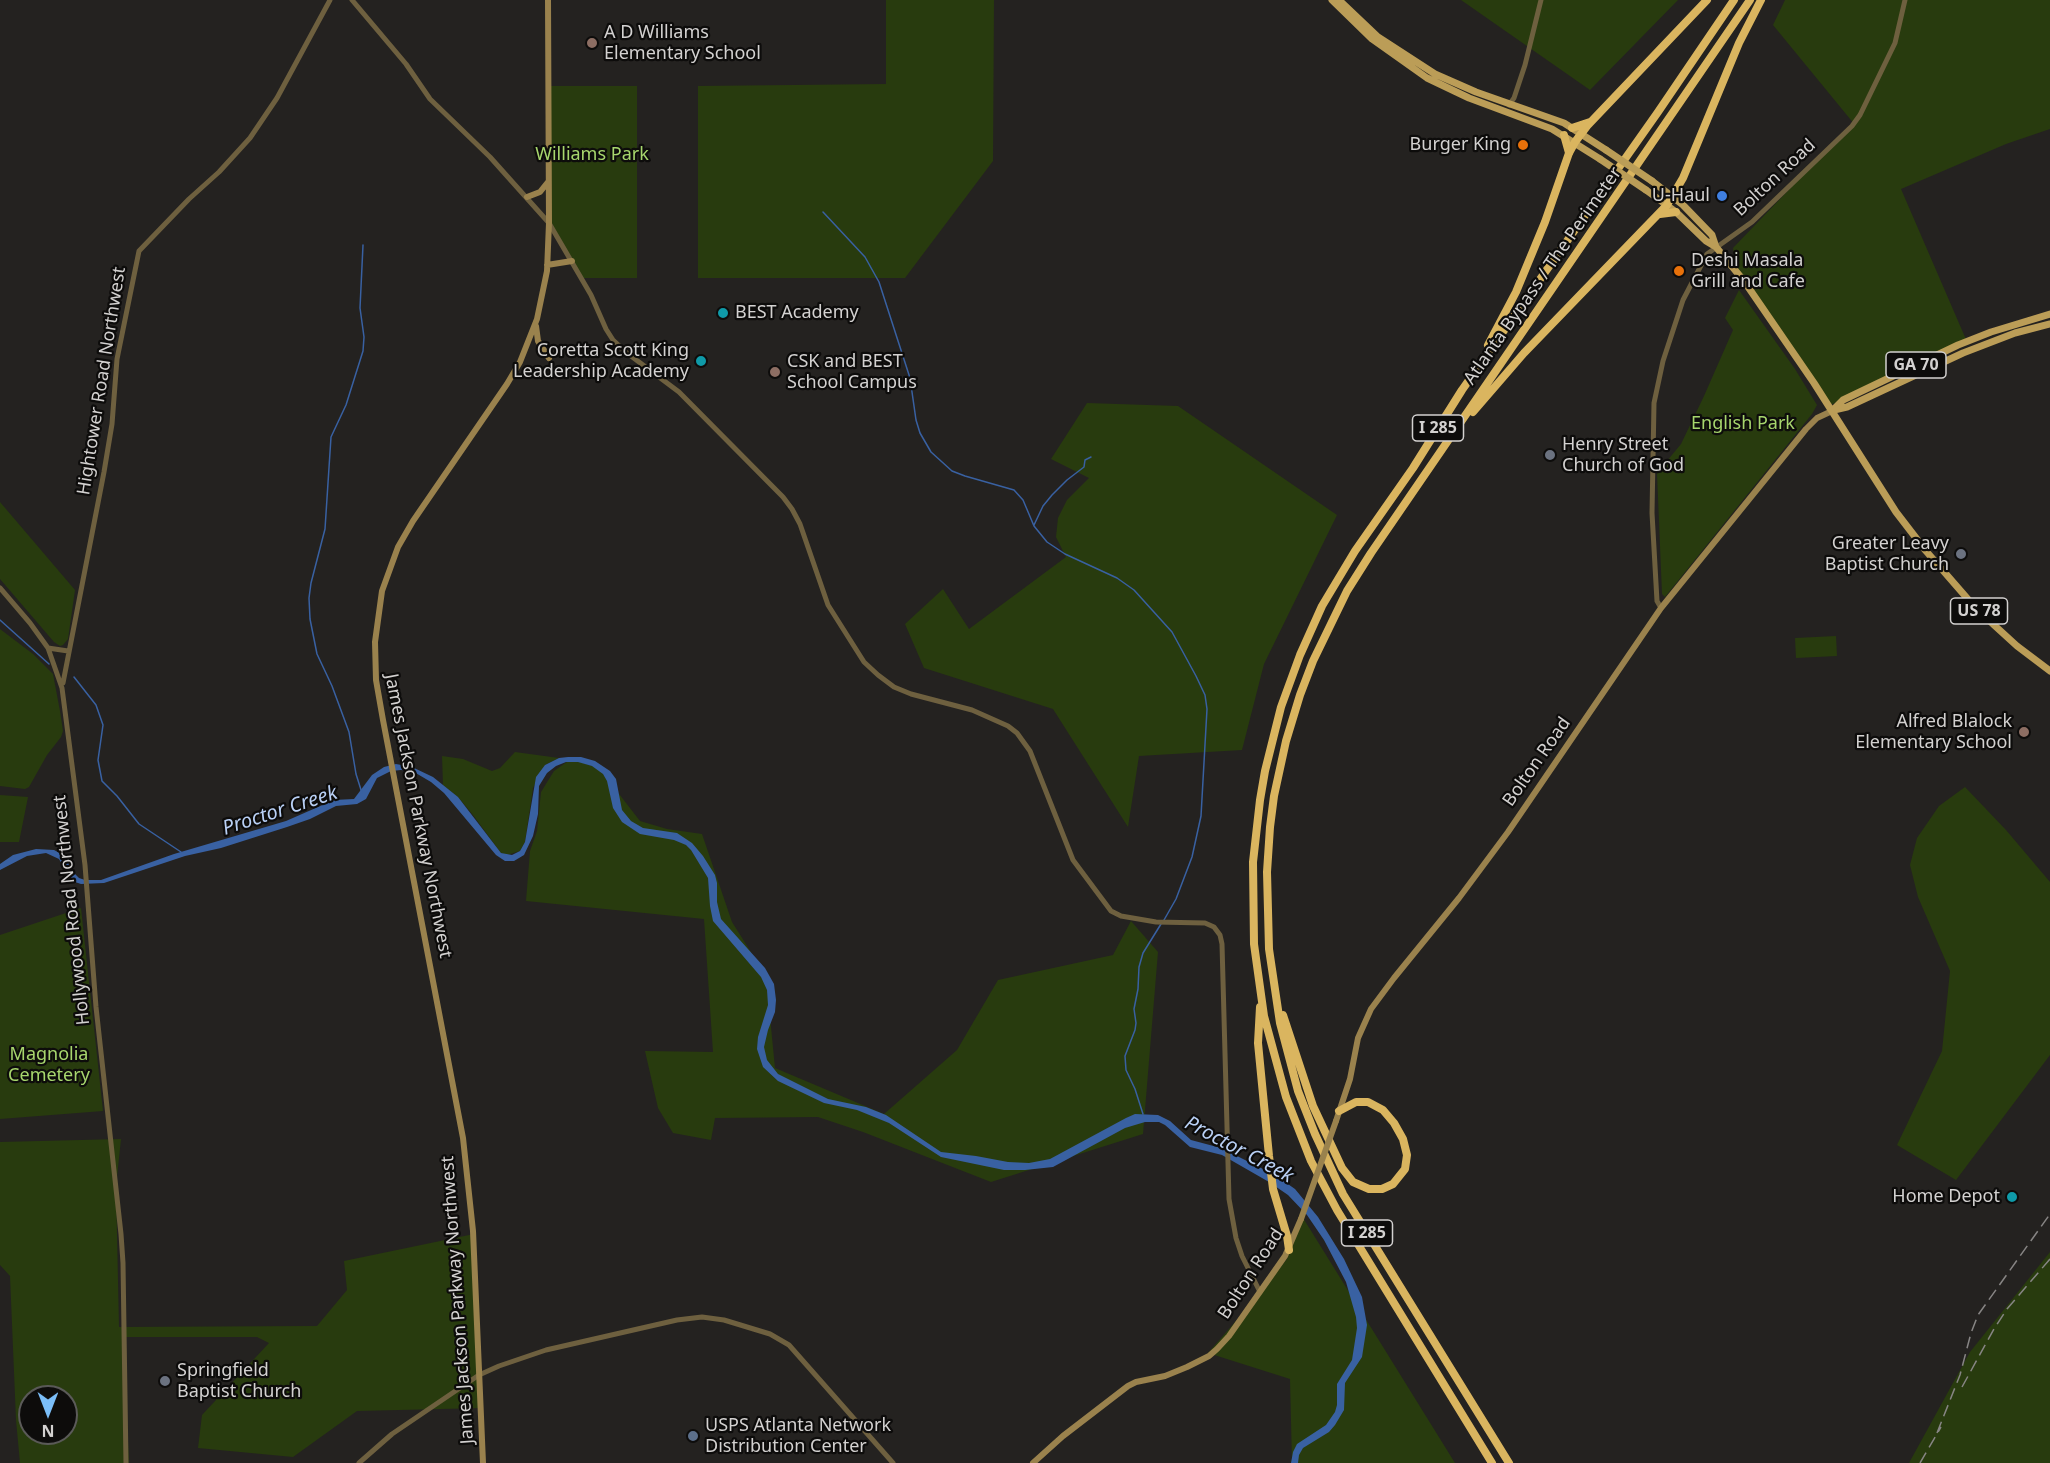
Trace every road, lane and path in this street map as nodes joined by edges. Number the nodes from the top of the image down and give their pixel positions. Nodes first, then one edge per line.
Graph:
1 (330, 0) edge
2 (352, 0) edge
3 (548, 0) edge
4 (1332, 0) edge
5 (1339, 0) edge
6 (1541, 0) edge
7 (1707, 0) edge
8 (1734, 0) edge
9 (1750, 0) edge
10 (1761, 0) edge
11 (1905, 0) edge
12 (1510, 104) junction
13 (1503, 111) junction
14 (1591, 122) junction
15 (1572, 128) junction
16 (1581, 133) junction
17 (1564, 135) junction
18 (1575, 142) junction
19 (1569, 153) junction
20 (548, 182) junction
21 (527, 197) junction
22 (1673, 197) junction
23 (1667, 205) junction
24 (1676, 213) junction
25 (1659, 215) junction
26 (549, 223) junction
27 (1716, 247) junction
28 (572, 261) junction
29 (547, 265) junction
30 (2050, 314) edge
31 (536, 321) junction
32 (2050, 324) edge
33 (549, 358) dead end
34 (1462, 390) junction
35 (1832, 411) junction
36 (1447, 443) junction
37 (0, 588) edge
38 (1661, 608) junction
39 (48, 648) junction
40 (68, 651) junction
41 (2050, 671) edge
42 (62, 688) junction
43 (1272, 982) junction
44 (1261, 997) junction
45 (1339, 1112) junction
46 (1288, 1250) junction
47 (1260, 1292) junction
48 (479, 1375) junction
49 (126, 1463) edge
50 (359, 1463) edge
51 (483, 1463) edge
52 (893, 1463) edge
53 (1033, 1463) edge
54 (1492, 1463) edge
55 (1509, 1463) edge

1 - 40 street, Hightower Road Northwest
2 - 21 street
3 - 20 main road, James Jackson Parkway Northwest
4 - 13 main road, US 78
5 - 12 main road, US 78
6 - 12 street
7 - 14 highway
8 - 34 highway, Atlanta Bypass / The Perimeter / I 285
9 - 36 highway, Atlanta Bypass / The Perimeter / I 285
10 - 22 highway
11 - 27 street, Bolton Road
12 - 13 street
12 - 15 main road, US 78
13 - 17 main road, US 78
14 - 15 highway
14 - 16 highway
15 - 16 main road, US 78
16 - 18 highway
16 - 22 main road, US 78, bridge
17 - 18 main road, US 78
17 - 19 highway
18 - 19 highway
18 - 23 main road, US 78, bridge
19 - 34 highway
20 - 21 main road
20 - 26 main road, James Jackson Parkway Northwest
21 - 26 street
22 - 23 highway
22 - 27 main road, US 78
23 - 24 main road, US 78
23 - 25 highway
24 - 25 highway
24 - 27 main road, US 78
25 - 36 highway
26 - 28 street
26 - 29 main road, James Jackson Parkway Northwest
27 - 35 main road, US 78
27 - 38 street, Bolton Road
28 - 29 main road
28 - 47 street
29 - 31 main road, James Jackson Parkway Northwest
30 - 35 main road, GA 70
31 - 33 main road
31 - 48 main road, James Jackson Parkway Northwest
32 - 35 main road, GA 70
34 - 44 highway, Atlanta Bypass / The Perimeter / I 285
35 - 38 main road
35 - 41 main road, US 78
36 - 43 highway, Atlanta Bypass / The Perimeter / I 285
37 - 39 street, Hollywood Road Northwest
38 - 45 main road, Bolton Road
39 - 40 street
39 - 42 street, Hollywood Road Northwest
40 - 42 street, Hightower Road Northwest
42 - 49 street, Hollywood Road Northwest
43 - 45 highway
43 - 55 highway, Atlanta Bypass / The Perimeter / I 285
44 - 46 highway
44 - 54 highway, Atlanta Bypass / The Perimeter / I 285
45 - 46 main road, Bolton Road, bridge
46 - 47 main road, Bolton Road
47 - 53 main road, Bolton Road
48 - 50 street
48 - 51 main road, James Jackson Parkway Northwest
48 - 52 street

